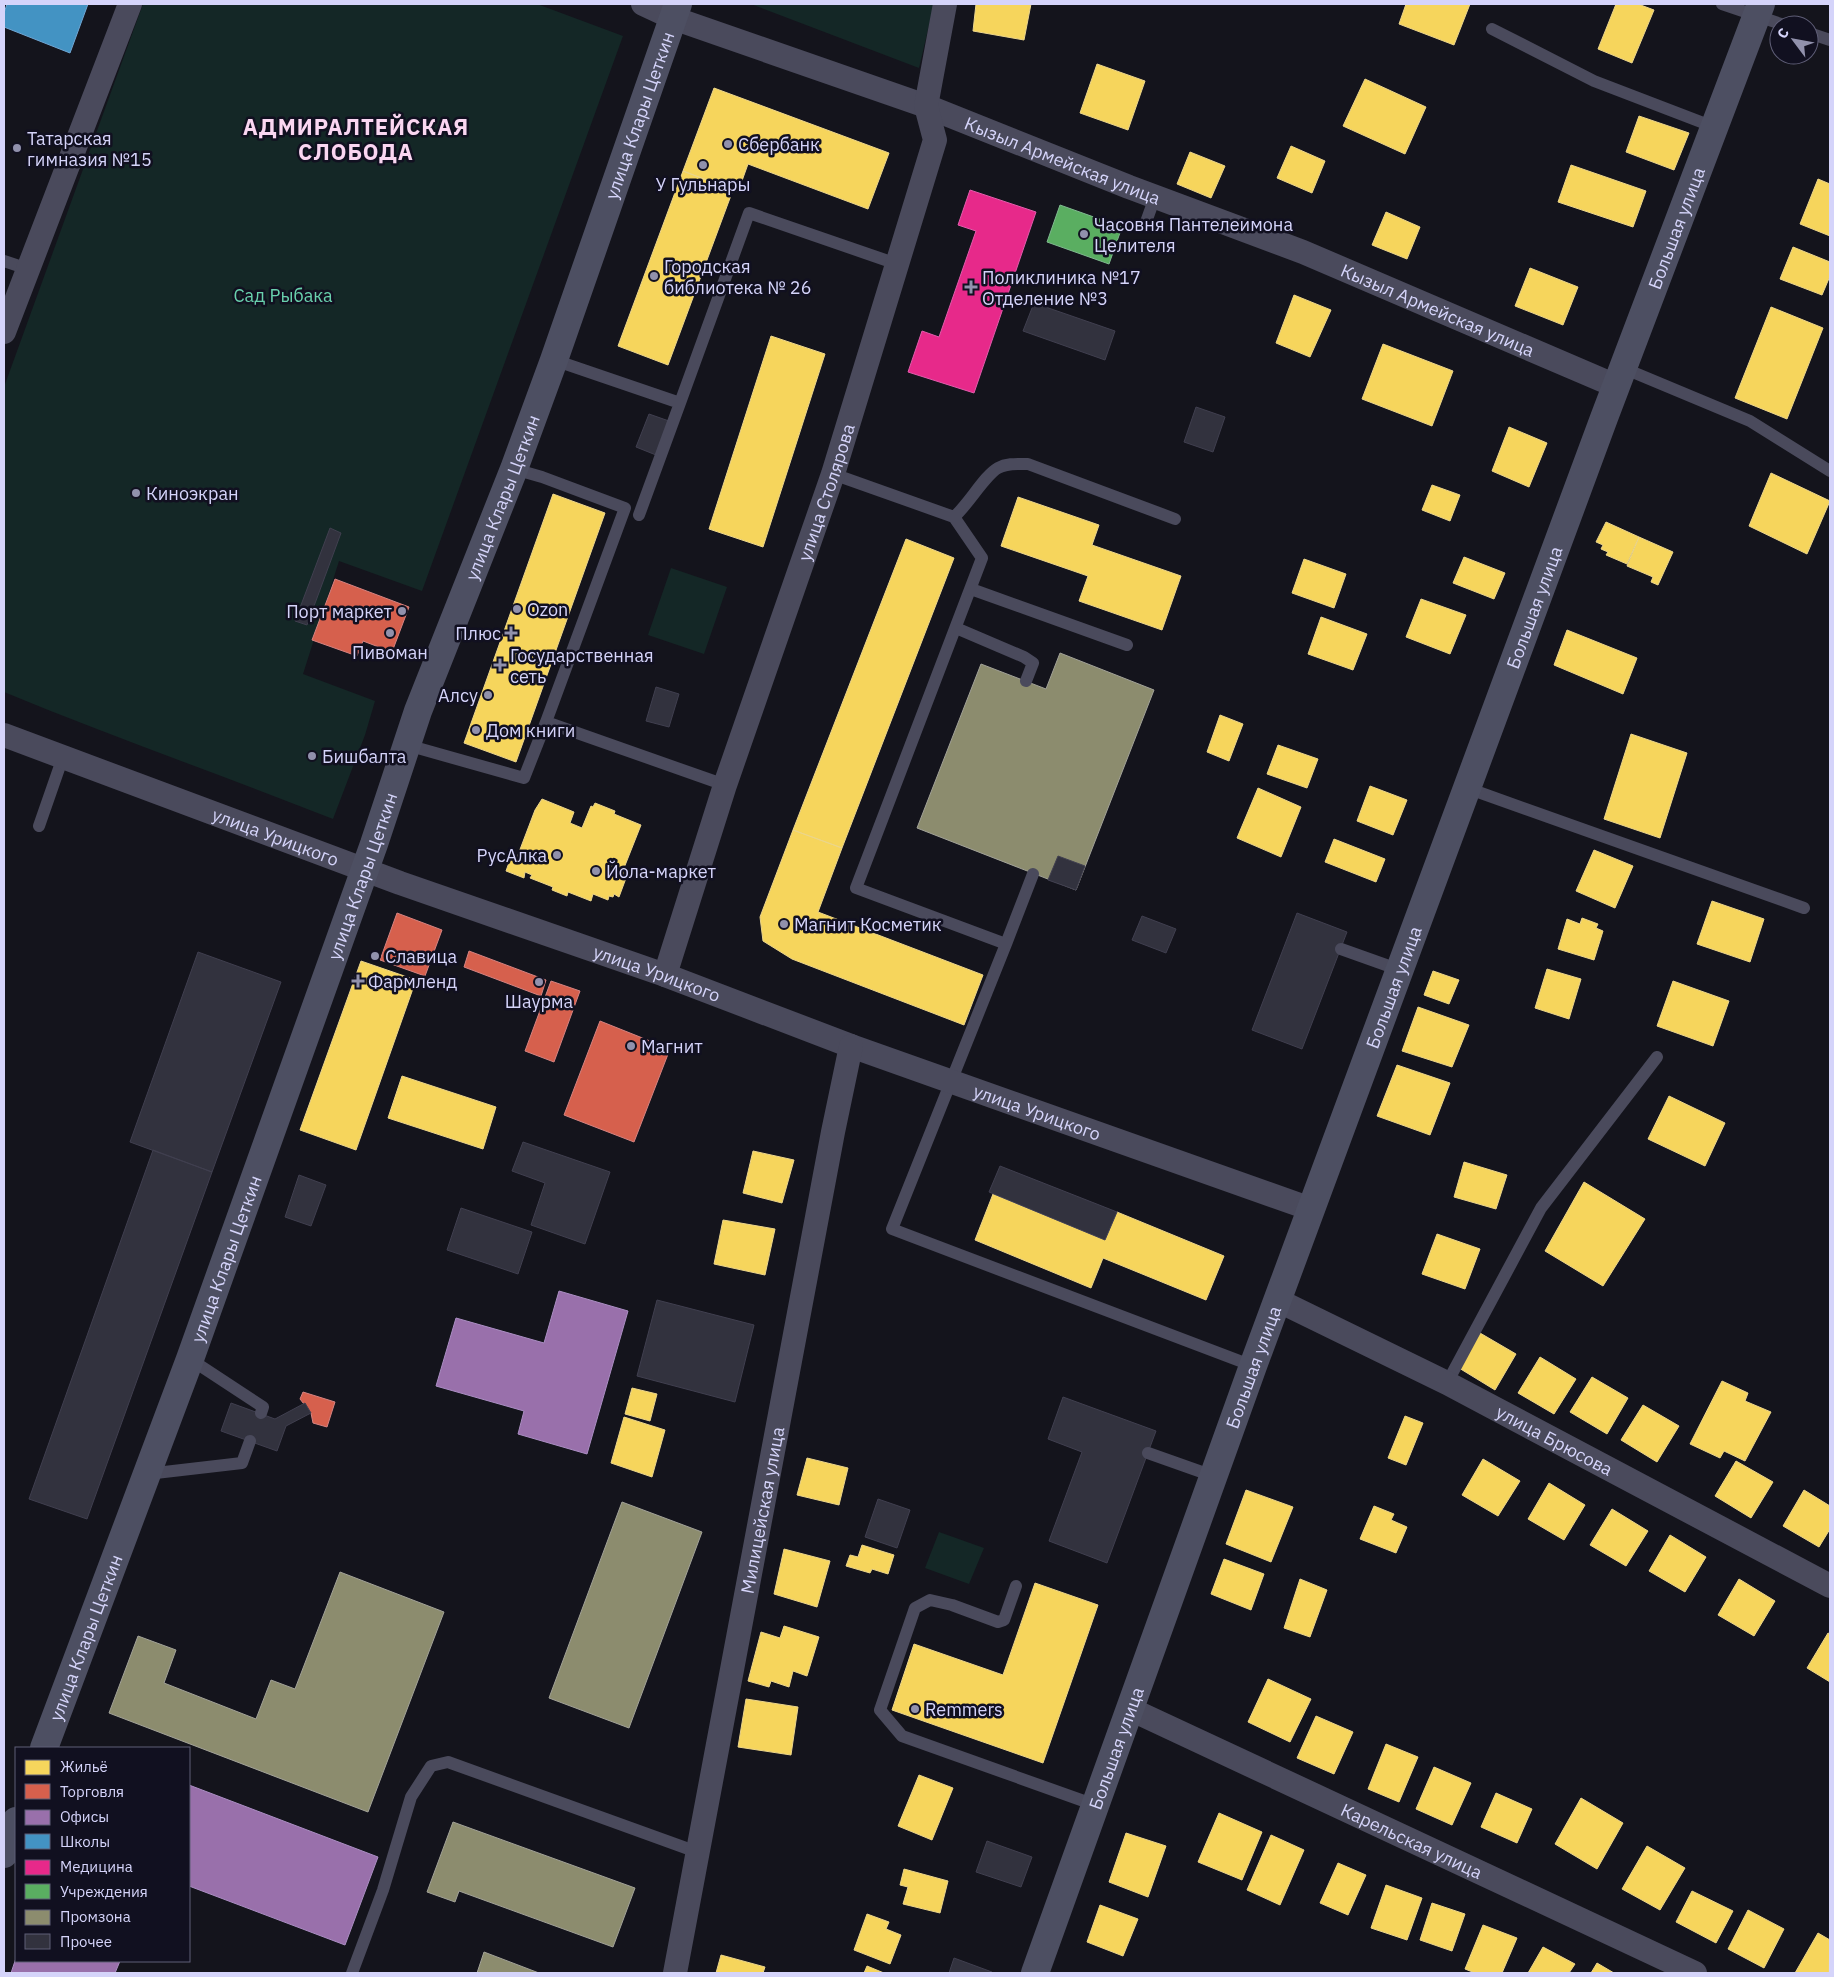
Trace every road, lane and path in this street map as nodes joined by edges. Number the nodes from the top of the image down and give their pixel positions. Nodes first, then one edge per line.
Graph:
1 (130, 4) edge
2 (643, 4) edge
3 (945, 4) edge
4 (1722, 4) edge
5 (1758, 10) edge
6 (675, 11) edge
7 (1769, 16) edge
8 (1492, 29) dead end
9 (926, 106) junction
10 (1714, 127) junction
11 (1155, 197) junction
12 (1146, 222) dead end
13 (4, 261) edge
14 (897, 264) junction
15 (28, 269) junction
16 (4, 332) edge
17 (554, 360) junction
18 (1619, 377) junction
19 (680, 403) junction
20 (514, 469) junction
21 (1830, 471) edge
22 (833, 474) junction
23 (639, 515) dead end
24 (954, 517) junction
25 (1175, 519) dead end
26 (971, 588) junction
27 (956, 628) junction
28 (1127, 645) dead end
29 (1026, 681) dead end
30 (546, 722) junction
31 (4, 735) edge
32 (407, 745) junction
33 (63, 757) junction
34 (725, 786) junction
35 (1467, 788) junction
36 (39, 826) dead end
37 (364, 869) junction
38 (1033, 874) dead end
39 (1804, 908) dead end
40 (1006, 944) junction
41 (1341, 949) dead end
42 (1400, 970) junction
43 (666, 976) junction
44 (851, 1046) junction
45 (1658, 1056) dead end
46 (951, 1082) junction
47 (1311, 1209) junction
48 (1277, 1300) junction
49 (190, 1359) junction
50 (1253, 1366) junction
51 (1447, 1383) junction
52 (261, 1413) dead end
53 (250, 1441) dead end
54 (1148, 1453) dead end
55 (147, 1474) junction
56 (1214, 1476) junction
57 (1016, 1586) dead end
58 (1830, 1586) edge
59 (1130, 1709) junction
60 (44, 1747) edge
61 (1095, 1805) junction
62 (15, 1824) edge
63 (697, 1852) junction
64 (4, 1854) edge
65 (352, 1973) edge
66 (675, 1973) edge
67 (1035, 1973) edge
68 (1695, 1973) edge

1 - 15 street
2 - 6 street, Кызыл Армейская улица
3 - 9 street, улица Столярова
4 - 5 lane
5 - 7 lane
5 - 10 street, Большая улица
6 - 9 street, Кызыл Армейская улица
6 - 17 street, улица Клары Цеткин
8 - 10 lane
9 - 11 street, Кызыл Армейская улица
9 - 14 street, улица Столярова
10 - 18 street, Большая улица
11 - 12 lane
11 - 18 street, Кызыл Армейская улица
13 - 15 lane
14 - 19 lane
14 - 22 street, улица Столярова
15 - 16 street
17 - 19 lane
17 - 20 street, улица Клары Цеткин
18 - 21 lane
18 - 35 street, Большая улица
19 - 23 lane
20 - 30 lane
20 - 32 street, улица Клары Цеткин
22 - 24 lane
22 - 34 street, улица Столярова
24 - 25 lane
24 - 26 lane
26 - 27 lane
26 - 28 lane
27 - 29 lane
27 - 40 lane
30 - 32 lane
30 - 34 lane
31 - 33 street, улица Урицкого
32 - 37 street, улица Клары Цеткин
33 - 36 lane
33 - 37 street, улица Урицкого
34 - 43 street, улица Столярова
35 - 39 lane
35 - 42 street, Большая улица
37 - 43 street, улица Урицкого
37 - 49 street, улица Клары Цеткин
38 - 40 lane
40 - 46 lane
41 - 42 lane
42 - 47 street, Большая улица
43 - 44 street, улица Урицкого
44 - 46 street, улица Урицкого
44 - 63 street, Милицейская улица
45 - 51 lane
46 - 47 street, улица Урицкого
46 - 50 lane
47 - 48 street, Большая улица
48 - 50 street, Большая улица
48 - 51 street, улица Брюсова
49 - 52 lane
49 - 55 street, улица Клары Цеткин
50 - 56 street, Большая улица
51 - 58 street, улица Брюсова
53 - 55 lane
54 - 56 lane
55 - 60 street, улица Клары Цеткин
56 - 59 street, Большая улица
57 - 61 lane
59 - 61 street, Большая улица
59 - 68 street, Карельская улица
61 - 67 street, Большая улица
62 - 64 street
63 - 65 lane
63 - 66 street, Милицейская улица

